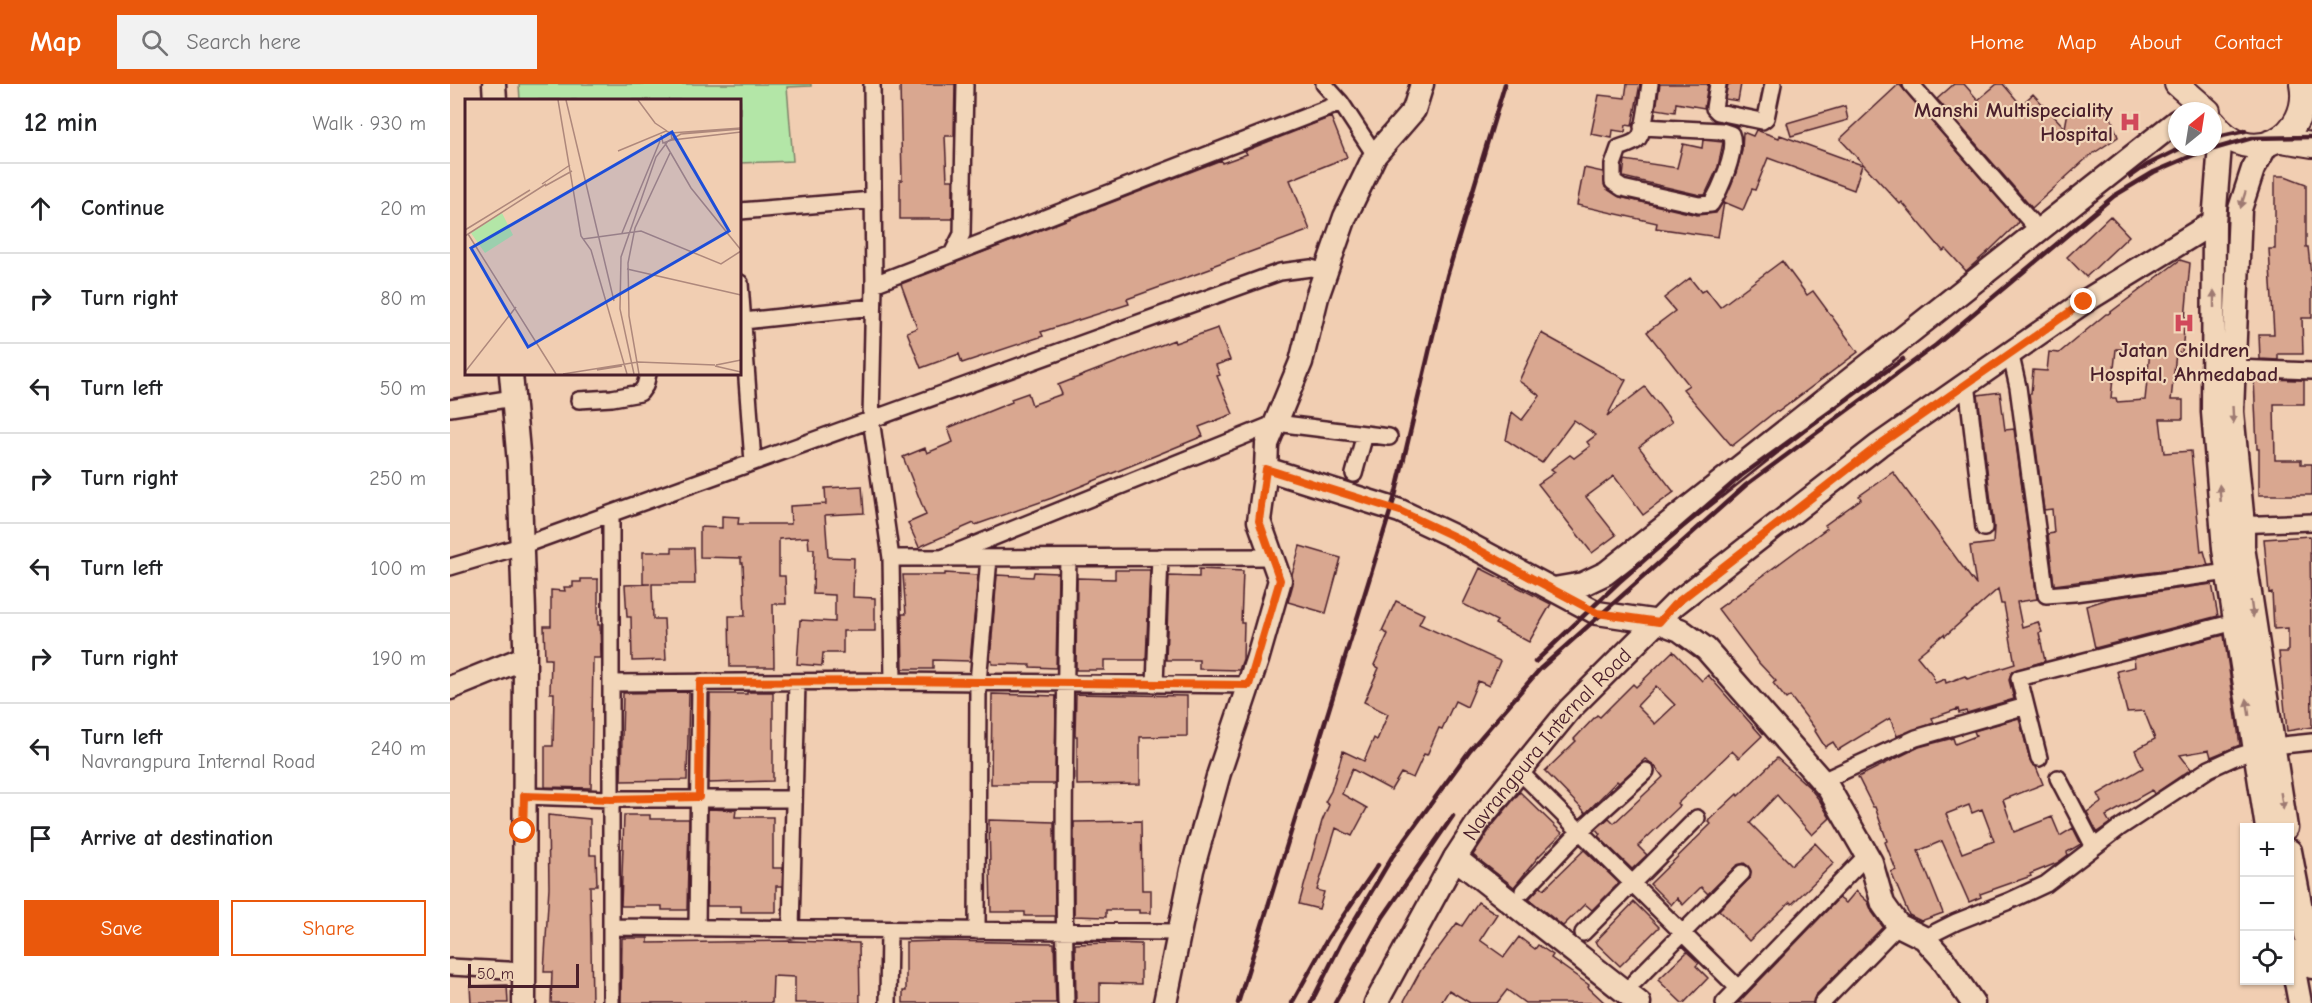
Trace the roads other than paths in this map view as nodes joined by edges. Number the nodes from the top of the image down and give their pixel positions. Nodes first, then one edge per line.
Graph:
1 (494, 84) edge
2 (872, 84) edge
3 (965, 84) edge
4 (1324, 84) edge
5 (1422, 84) edge
6 (1650, 84) edge
7 (1718, 84) edge
8 (1773, 84) edge
9 (1911, 84) edge
10 (2176, 84) edge
11 (2306, 89) edge
12 (495, 99) edge
13 (2199, 102) edge
14 (1341, 103) junction
15 (1642, 127) junction
16 (2168, 128) edge
17 (2222, 131) edge
18 (2273, 143) junction
19 (2312, 145) edge
20 (1375, 155) junction
21 (2216, 156) edge
22 (872, 200) junction
23 (741, 211) edge
24 (2214, 222) junction
25 (2039, 231) junction
26 (952, 254) junction
27 (1326, 272) junction
28 (874, 284) junction
29 (741, 292) edge
30 (873, 307) junction
31 (744, 321) junction
32 (2010, 352) junction
33 (2234, 368) junction
34 (2312, 371) edge
35 (511, 375) edge
36 (648, 375) edge
37 (1967, 383) junction
38 (513, 398) junction
39 (579, 400) dead end
40 (450, 408) edge
41 (871, 419) junction
42 (1276, 423) junction
43 (1365, 434) junction
44 (1389, 437) dead end
45 (753, 462) junction
46 (1266, 469) junction
47 (1354, 474) dead end
48 (611, 514) junction
49 (2312, 522) edge
50 (2233, 525) junction
51 (1984, 528) dead end
52 (521, 546) junction
53 (1160, 557) junction
54 (1272, 557) junction
55 (891, 558) junction
56 (942, 558) junction
57 (988, 558) junction
58 (1068, 558) junction
59 (450, 567) edge
60 (2228, 572) junction
61 (1554, 589) junction
62 (1659, 622) junction
63 (2235, 622) junction
64 (524, 667) junction
65 (893, 681) junction
66 (700, 682) junction
67 (797, 682) junction
68 (978, 682) junction
69 (611, 683) junction
70 (1065, 683) junction
71 (1155, 684) junction
72 (1249, 685) junction
73 (450, 688) edge
74 (450, 703) edge
75 (2026, 706) junction
76 (2312, 742) edge
77 (2264, 748) junction
78 (2039, 758) dead end
79 (1519, 771) junction
80 (1646, 771) dead end
81 (2058, 778) dead end
82 (1822, 781) junction
83 (524, 796) junction
84 (699, 797) junction
85 (611, 799) junction
86 (794, 799) junction
87 (1697, 818) dead end
88 (2267, 823) edge
89 (2285, 823) edge
90 (1580, 831) junction
91 (2094, 847) junction
92 (1867, 855) junction
93 (1455, 858) junction
94 (2294, 868) edge
95 (1742, 873) dead end
96 (1633, 884) junction
97 (1523, 891) dead end
98 (2307, 914) edge
99 (1898, 925) junction
100 (611, 927) junction
101 (697, 928) junction
102 (791, 930) junction
103 (889, 930) junction
104 (977, 931) junction
105 (1064, 931) junction
106 (1179, 932) junction
107 (1682, 932) junction
108 (1583, 933) dead end
109 (1924, 938) junction
110 (2312, 967) edge
111 (450, 968) edge
112 (525, 970) junction
113 (2294, 974) edge
114 (1738, 988) junction
115 (1637, 992) edge
116 (524, 1003) edge
117 (611, 1003) edge
118 (888, 1003) edge
119 (1066, 1003) edge
120 (1165, 1003) edge
121 (1376, 1003) edge
122 (1724, 1003) edge
123 (1822, 1003) edge
124 (1973, 1003) edge
125 (2300, 1003) edge

1 - 12 street
2 - 22 street
3 - 26 street
4 - 14 street
5 - 20 street
6 - 15 street
7 - 8 street
9 - 25 street
10 - 13 main road
11 - 18 main road
14 - 20 street
14 - 26 street
15 - 15 street
16 - 25 street
17 - 18 main road
18 - 19 main road
18 -> 33 street
20 - 27 street
21 - 24 street
22 - 23 street
22 - 28 street
24 - 32 street, Navrangpura Internal Road
50 -> 24 street
25 - 61 street
26 - 28 street
27 - 41 street
27 - 42 street
28 - 30 street
29 - 31 street
30 - 31 street
30 - 41 street
31 - 45 street
32 - 37 street, Navrangpura Internal Road
32 - 60 street
33 - 34 street
33 -> 50 street
35 - 38 street
36 - 39 street
37 - 51 street
37 - 62 street, Navrangpura Internal Road
38 - 40 street
38 - 52 street
41 - 45 street
41 - 55 street
42 - 43 street
42 - 46 street
42 - 56 street
43 - 44 street
43 - 47 street
45 - 48 street
46 - 54 street
46 - 61 street
48 - 52 street
48 - 69 street
49 - 50 street
50 - 60 street
50 -> 77 street
52 - 59 street
52 - 64 street
53 - 54 street
53 - 58 street
53 - 71 street
54 - 72 street
55 - 56 street
55 - 65 street
56 - 57 street
57 - 58 street
57 - 68 street
58 - 70 street
60 - 63 street
61 - 62 street
62 - 79 street, Navrangpura Internal Road
62 - 82 street
63 - 75 street
77 -> 63 street
64 - 73 street
64 - 74 street
64 - 83 street
65 - 67 street
65 - 68 street
66 - 67 street
66 - 69 street
66 - 84 street
67 - 86 street
68 - 70 street
68 - 104 street
69 - 85 street
70 - 71 street
70 - 105 street
71 - 72 street
72 - 106 street
75 - 78 street
75 - 82 street
76 - 77 street
77 - 88 street
77 -> 89 street
77 - 91 street
79 - 90 street
79 - 93 street, Navrangpura Internal Road
80 - 90 street
81 - 91 street
82 - 92 street
83 - 85 street
83 - 112 street
84 - 85 street
84 - 86 street
84 - 101 street
85 - 100 street
86 - 102 street
87 - 96 street
90 - 96 street
90 - 97 street
91 - 109 street
92 - 99 street
92 - 114 street
93 - 115 street
93 - 121 street, Navrangpura Internal Road
94 - 98 street
95 - 107 street
96 - 107 street
96 - 108 street
98 - 110 street
99 - 109 street
99 - 123 street
100 - 101 street
100 - 117 street
101 - 102 street
102 - 103 street
103 - 104 street
103 - 118 street
104 - 105 street
105 - 106 street
105 - 119 street
106 - 120 street
107 - 114 street
107 - 115 street
109 - 124 street
111 - 112 street
112 - 116 street
113 - 125 street
114 - 122 street

